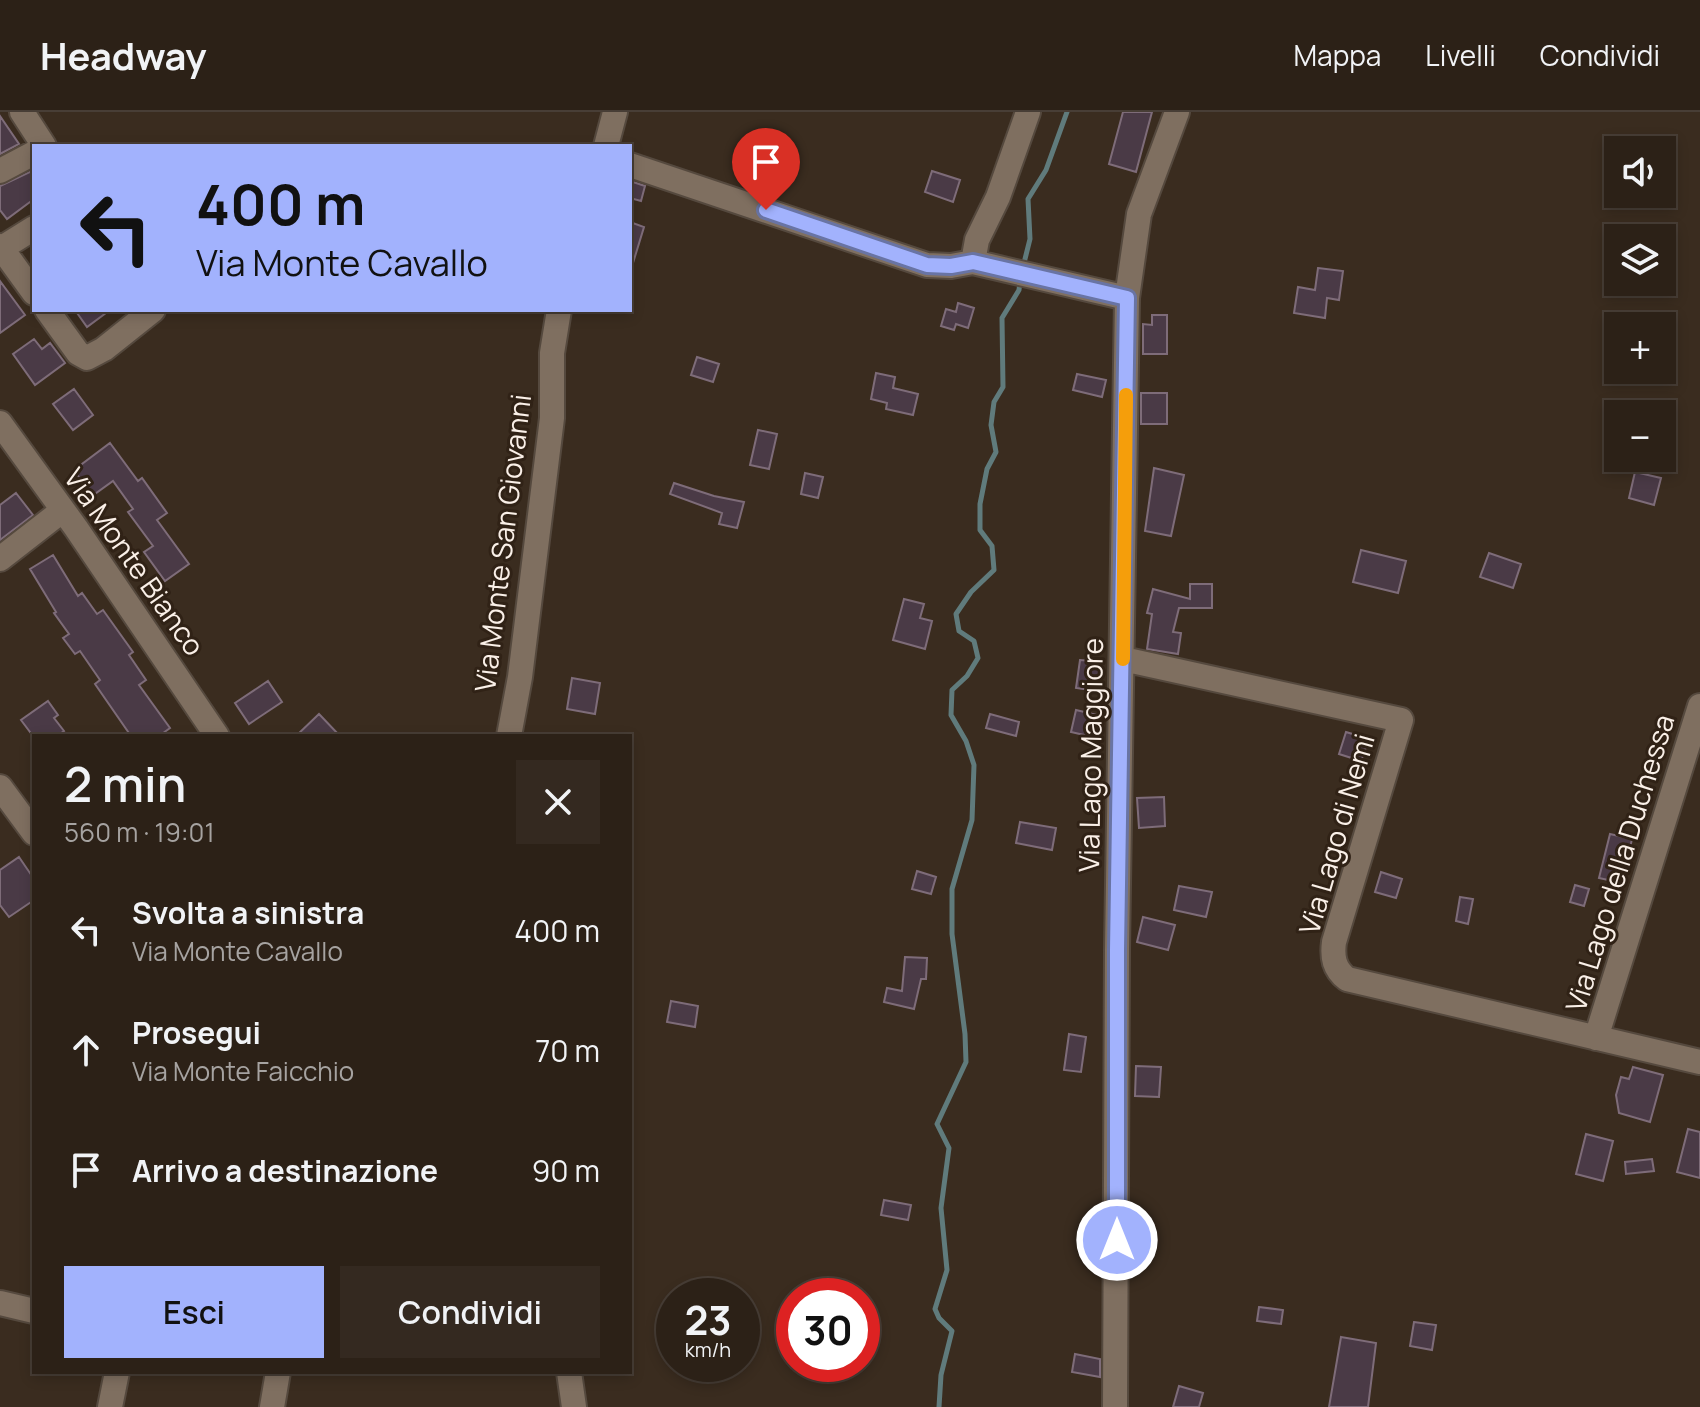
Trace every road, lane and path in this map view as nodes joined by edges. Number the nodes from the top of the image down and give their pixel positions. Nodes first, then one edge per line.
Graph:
1 (22, 112) edge
2 (615, 112) edge
3 (1028, 112) edge
4 (1177, 112) edge
5 (43, 144) edge
6 (607, 144) edge
7 (32, 154) edge
8 (632, 166) edge
9 (0, 171) edge
10 (32, 229) edge
11 (1, 247) edge
12 (973, 262) junction
13 (32, 290) edge
14 (1127, 298) junction
15 (48, 312) edge
16 (150, 312) edge
17 (559, 312) edge
18 (0, 423) edge
19 (63, 510) junction
20 (0, 559) edge
21 (1123, 659) junction
22 (1700, 706) edge
23 (216, 734) edge
24 (509, 734) edge
25 (0, 787) edge
26 (32, 830) edge
27 (1596, 1038) junction
28 (1700, 1062) edge
29 (0, 1303) edge
30 (32, 1311) edge
31 (117, 1374) edge
32 (278, 1374) edge
33 (569, 1374) edge
34 (110, 1407) edge
35 (272, 1407) edge
36 (574, 1407) edge
37 (1115, 1407) edge

1 - 5 street
2 - 6 street
3 - 12 street
4 - 14 street, Via Lago Maggiore
7 - 9 street
8 - 12 street
10 - 11 street
11 - 13 street
12 - 14 street
14 - 21 street, Via Lago Maggiore
15 - 16 street
17 - 24 street, Via Monte San Giovanni
18 - 19 street, Via Monte Bianco
19 - 20 street
19 - 23 street, Via Monte Bianco
21 - 27 street, Via Lago di Nemi
21 - 37 street, Via Lago Maggiore
22 - 27 street, Via Lago della Duchessa
25 - 26 street
27 - 28 street, Via Lago di Nemi
29 - 30 street
31 - 34 street
32 - 35 street
33 - 36 street

